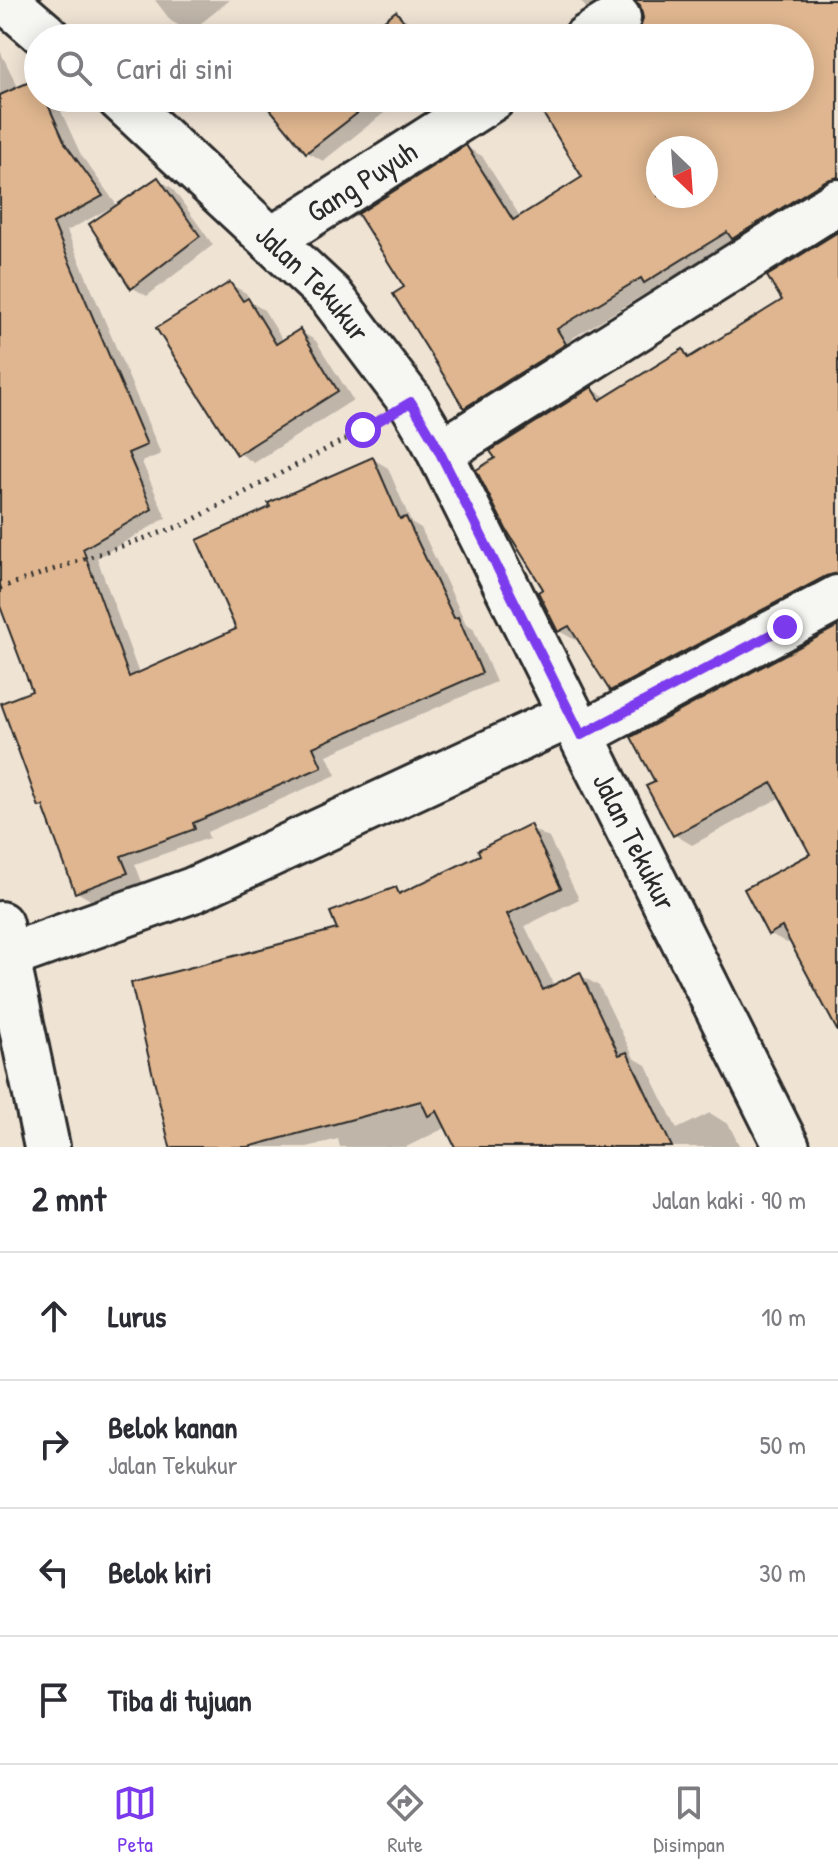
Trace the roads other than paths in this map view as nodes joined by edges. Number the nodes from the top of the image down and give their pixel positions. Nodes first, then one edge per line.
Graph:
1 (5, 0) edge
2 (33, 24) edge
3 (134, 112) edge
4 (471, 112) edge
5 (838, 202) edge
6 (271, 240) junction
7 (440, 453) junction
8 (838, 598) edge
9 (576, 725) junction
10 (3, 940) edge
11 (10, 1030) edge
12 (47, 1147) edge
13 (787, 1147) edge

1 - 2 street
3 - 6 street, Jalan Tekukur
4 - 6 street, Gang Puyuh
5 - 7 street
6 - 7 street, Jalan Tekukur
7 - 9 street, Jalan Tekukur
8 - 9 street
9 - 10 street
9 - 13 street, Jalan Tekukur
10 - 11 street
11 - 12 street

